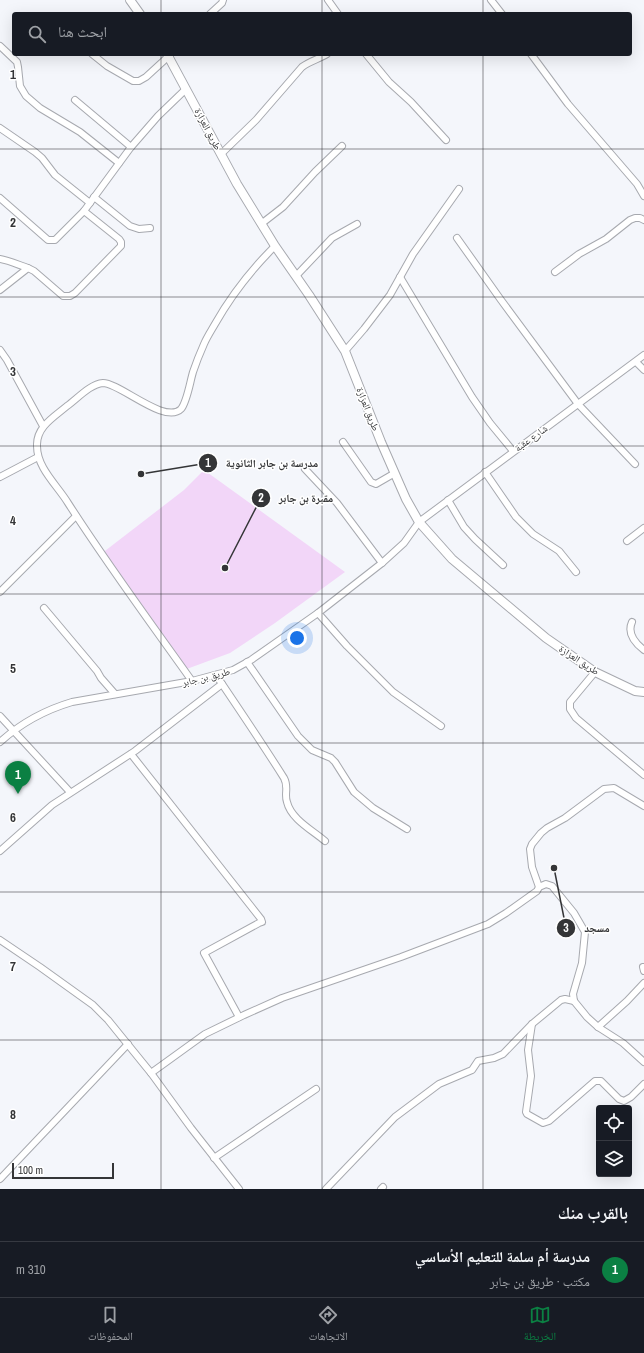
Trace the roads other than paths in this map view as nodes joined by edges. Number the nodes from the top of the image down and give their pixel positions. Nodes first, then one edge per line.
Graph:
1 (130, 0) edge
2 (223, 0) edge
3 (328, 0) edge
4 (491, 0) edge
5 (139, 12) edge
6 (212, 12) edge
7 (337, 12) edge
8 (500, 12) edge
9 (0, 46) edge
10 (94, 56) edge
11 (168, 56) edge
12 (170, 56) edge
13 (324, 56) edge
14 (368, 56) edge
15 (532, 56) edge
16 (186, 89) junction
17 (75, 100) dead end
18 (0, 128) edge
19 (446, 140) dead end
20 (342, 146) dead end
21 (131, 147) junction
22 (221, 154) junction
23 (119, 163) junction
24 (459, 188) dead end
25 (644, 196) edge
26 (94, 197) junction
27 (0, 198) edge
28 (90, 203) junction
29 (84, 211) junction
30 (644, 220) edge
31 (261, 224) junction
32 (357, 224) dead end
33 (150, 228) dead end
34 (457, 238) dead end
35 (275, 246) junction
36 (0, 259) edge
37 (28, 268) junction
38 (555, 272) dead end
39 (296, 276) junction
40 (400, 277) junction
41 (0, 290) edge
42 (0, 350) edge
43 (345, 351) junction
44 (644, 355) edge
45 (636, 362) junction
46 (644, 370) edge
47 (578, 404) junction
48 (43, 426) junction
49 (343, 442) dead end
50 (513, 451) junction
51 (38, 457) junction
52 (635, 464) dead end
53 (305, 469) dead end
54 (485, 472) junction
55 (395, 473) junction
56 (0, 477) edge
57 (448, 500) junction
58 (76, 516) junction
59 (419, 522) junction
60 (644, 528) edge
61 (627, 541) dead end
62 (382, 563) junction
63 (503, 565) dead end
64 (576, 572) dead end
65 (0, 592) edge
66 (44, 608) dead end
67 (318, 613) junction
68 (632, 622) dead end
69 (644, 650) edge
70 (247, 662) junction
71 (594, 672) junction
72 (216, 675) junction
73 (192, 681) junction
74 (222, 684) junction
75 (644, 692) edge
76 (115, 694) junction
77 (0, 716) edge
78 (441, 726) dead end
79 (13, 730) junction
80 (0, 742) edge
81 (131, 754) junction
82 (644, 775) edge
83 (70, 792) junction
84 (644, 807) edge
85 (407, 829) dead end
86 (324, 841) dead end
87 (0, 850) edge
88 (539, 887) junction
89 (0, 940) edge
90 (644, 983) edge
91 (574, 1001) junction
92 (239, 1017) junction
93 (532, 1024) junction
94 (598, 1027) junction
95 (128, 1044) junction
96 (644, 1062) edge
97 (151, 1073) junction
98 (644, 1084) edge
99 (316, 1089) dead end
100 (214, 1158) junction
101 (0, 1179) edge
102 (239, 1189) edge
103 (326, 1189) edge

1 - 5 street
2 - 6 street
3 - 7 street
4 - 8 street
9 - 23 street
10 - 11 street
12 - 16 street, طريق العزازة
13 - 22 street
14 - 19 street
15 - 25 street
16 - 21 street
16 - 22 street, طريق العزازة
17 - 21 street
18 - 28 street
20 - 31 street
21 - 23 street
22 - 31 street, طريق العزازة
23 - 26 street
24 - 40 street
26 - 28 street
26 - 33 street
27 - 29 street
28 - 29 street
29 - 37 street
30 - 38 street
31 - 35 street, طريق العزازة
32 - 39 street
34 - 47 street
35 - 39 street, طريق العزازة
35 - 48 street
36 - 37 street
37 - 41 street
39 - 43 street, طريق العزازة
40 - 43 street
40 - 50 street
42 - 48 street
43 - 55 street, طريق العزازة
44 - 45 street, شارع عقبة
45 - 46 street
45 - 47 street, شارع عقبة
47 - 50 street, شارع عقبة
47 - 52 street
48 - 51 street
49 - 55 street
50 - 54 street, شارع عقبة
51 - 56 street
51 - 58 street
53 - 62 street
54 - 57 street, شارع عقبة
54 - 64 street
55 - 59 street, طريق العزازة
57 - 59 street, شارع عقبة
57 - 63 street
58 - 65 street
58 - 73 street
59 - 62 street, طريق بن جابر
59 - 71 street, طريق العزازة
60 - 61 street
62 - 67 street, طريق بن جابر
66 - 76 street
67 - 70 street, طريق بن جابر
67 - 78 street
68 - 69 street
70 - 72 street, طريق بن جابر
70 - 85 street
71 - 75 street, طريق العزازة
71 - 82 street
72 - 73 street, طريق بن جابر
72 - 74 street
73 - 76 street, طريق بن جابر
74 - 81 street
74 - 86 street
76 - 79 street, طريق بن جابر
77 - 79 street
79 - 80 street, طريق بن جابر
79 - 83 street
81 - 83 street
81 - 92 street
83 - 87 street
84 - 88 street
88 - 91 street
88 - 92 street
89 - 95 street
90 - 94 street
91 - 93 street
91 - 94 street
92 - 97 street
93 - 98 street
93 - 103 street
94 - 96 street
95 - 97 street
95 - 101 street
97 - 100 street
99 - 100 street
100 - 102 street

